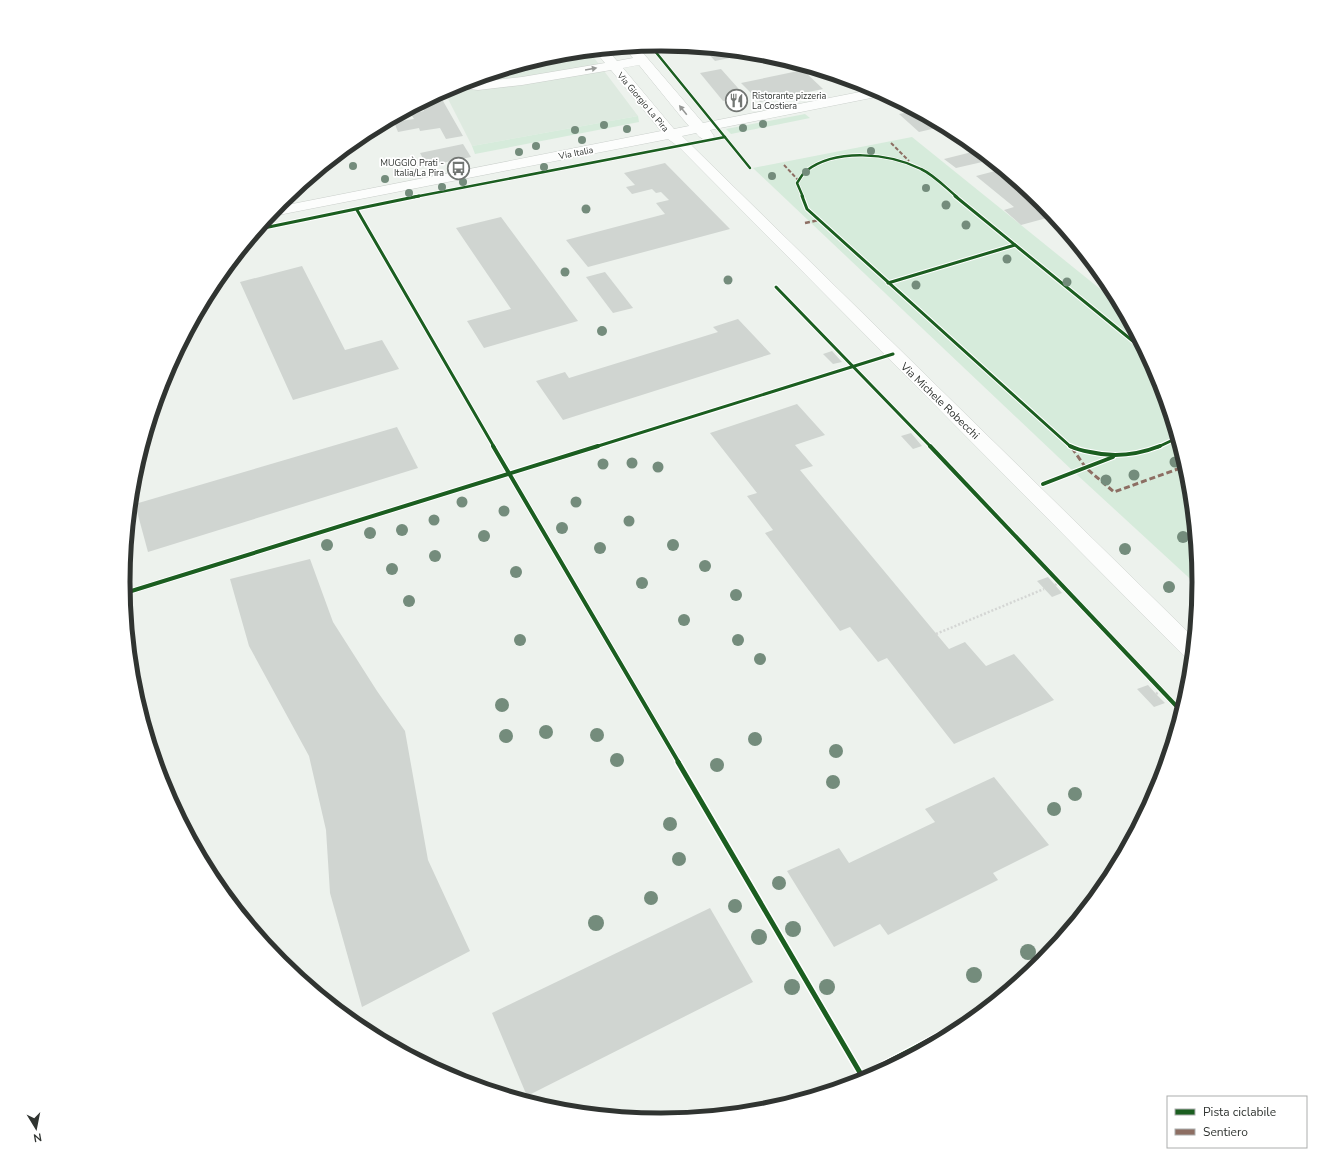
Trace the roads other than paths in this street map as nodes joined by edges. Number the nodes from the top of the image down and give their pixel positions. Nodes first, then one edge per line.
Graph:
1 (635, 52) edge
2 (617, 53) edge
3 (606, 57) edge
4 (642, 61) junction
5 (554, 65) junction
6 (537, 66) edge
7 (522, 81) junction
8 (473, 86) edge
9 (871, 94) edge
10 (698, 128) junction
11 (670, 134) junction
12 (711, 140) dead end
13 (282, 211) edge
14 (1188, 646) edge

1 - 4 street
2 - 3 street
3 - 4 street
3 - 5 street
7 -> 3 street
3 - 11 street, Via Giorgio La Pira
10 -> 4 street
5 - 6 street
5 - 7 street
7 - 8 street
9 - 10 street, Via Italia
10 - 11 street, Via Italia
10 - 12 street
11 - 13 street, Via Italia
11 - 14 street, Via Michele Robecchi

